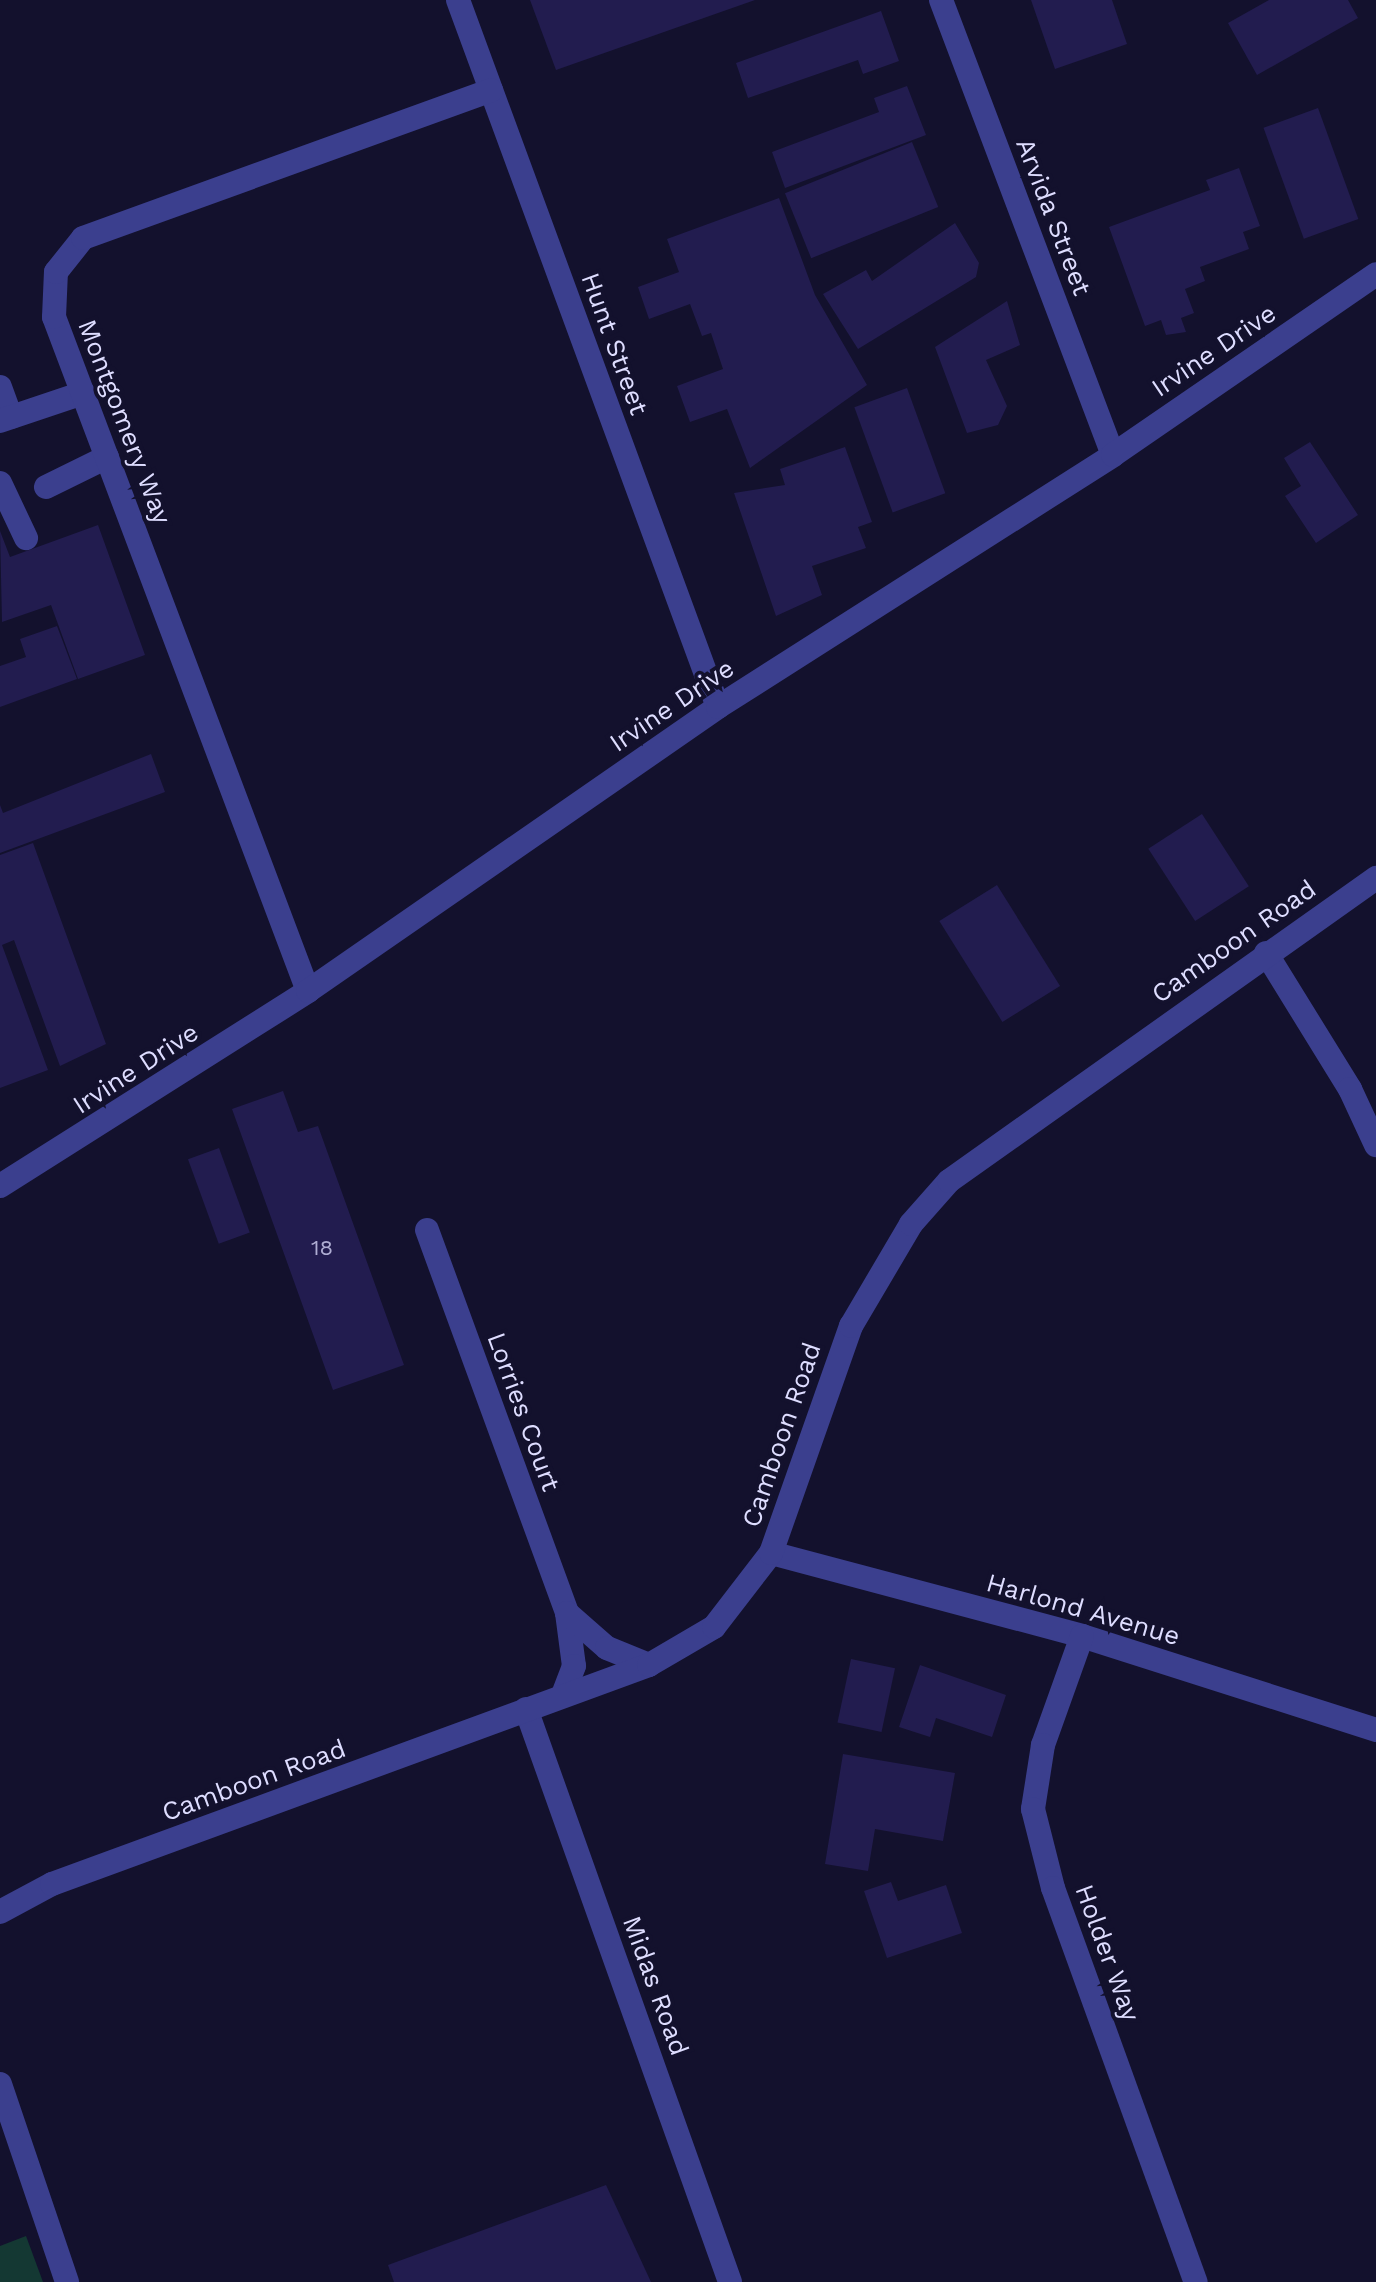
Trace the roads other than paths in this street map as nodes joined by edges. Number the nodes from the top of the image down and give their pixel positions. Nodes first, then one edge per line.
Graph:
1 (458, 0) edge
2 (941, 0) edge
3 (491, 90) junction
4 (1376, 274) edge
5 (0, 387) edge
6 (83, 393) junction
7 (6, 419) edge
8 (1113, 455) junction
9 (107, 457) junction
10 (0, 483) edge
11 (46, 487) dead end
12 (26, 538) dead end
13 (718, 707) junction
14 (1376, 878) edge
15 (1266, 953) junction
16 (308, 991) junction
17 (1376, 1145) edge
18 (0, 1186) edge
19 (427, 1230) dead end
20 (771, 1553) junction
21 (567, 1613) junction
22 (1082, 1636) junction
23 (649, 1665) junction
24 (563, 1695) junction
25 (526, 1709) junction
26 (1376, 1730) edge
27 (52, 1884) junction
28 (0, 1893) edge
29 (0, 1912) edge
30 (0, 2084) edge
31 (0, 2132) edge
32 (30, 2183) junction
33 (67, 2282) edge
34 (730, 2282) edge
35 (1196, 2282) edge

1 - 3 street, Hunt Street
2 - 8 street, Arvida Street
3 - 6 street, Montgomery Way
3 - 13 street, Hunt Street
4 - 8 street, Irvine Drive
5 - 7 street
6 - 7 street
6 - 9 street, Montgomery Way
8 - 13 street, Irvine Drive
9 - 11 street
9 - 16 street, Montgomery Way
10 - 12 street
13 - 16 street, Irvine Drive
14 - 15 street, Camboon Road
15 - 17 street
15 - 20 street, Camboon Road
16 - 18 street, Irvine Drive
19 - 21 street, Lorries Court
20 - 22 street, Harlond Avenue
20 - 23 street, Camboon Road
21 - 23 street, Lorries Court
21 - 24 street, Lorries Court
22 - 26 street, Harlond Avenue
22 - 35 street, Holder Way
23 - 24 street, Camboon Road
24 - 25 street, Camboon Road
25 - 27 street, Camboon Road
25 - 34 street, Midas Road
27 - 28 street, Camboon Road
27 - 29 street, Camboon Road
30 - 32 street
31 - 32 street
32 - 33 street

